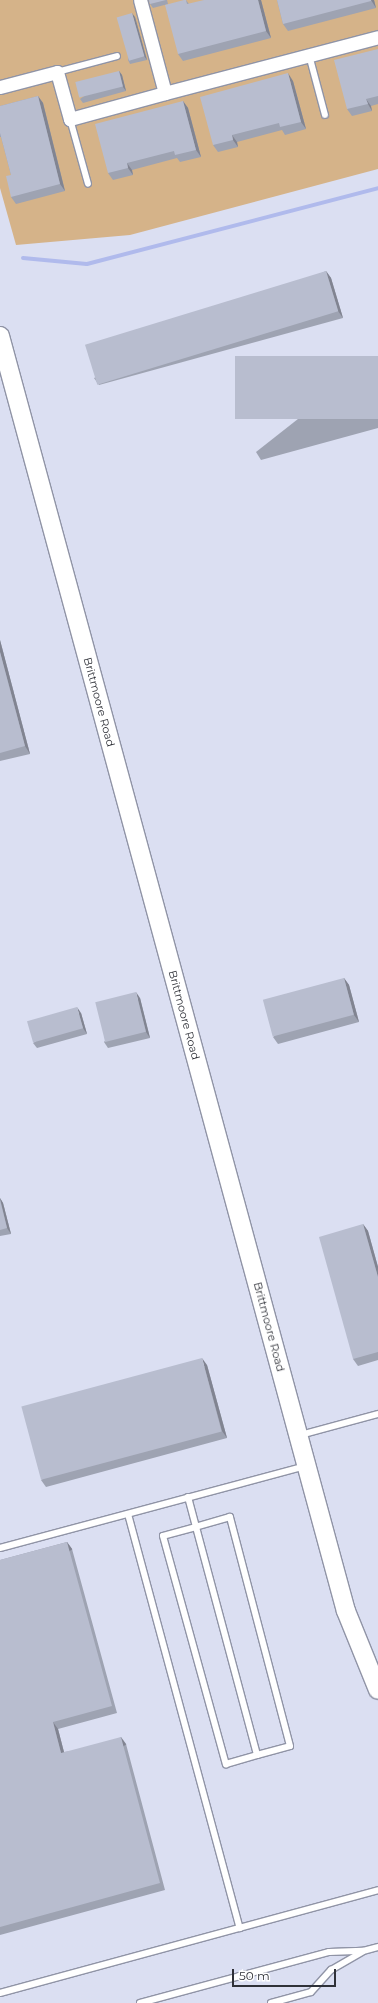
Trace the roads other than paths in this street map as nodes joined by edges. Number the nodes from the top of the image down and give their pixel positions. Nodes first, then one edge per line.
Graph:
1 (140, 0) edge
2 (378, 37) edge
3 (309, 55) junction
4 (117, 56) dead end
5 (57, 72) junction
6 (0, 87) edge
7 (166, 93) junction
8 (325, 115) dead end
9 (70, 119) junction
10 (88, 184) dead end
11 (0, 336) edge
12 (378, 1414) edge
13 (298, 1435) junction
14 (306, 1465) junction
15 (188, 1497) junction
16 (128, 1514) junction
17 (196, 1527) junction
18 (0, 1548) edge
19 (377, 1686) edge
20 (257, 1756) junction
21 (378, 1890) edge
22 (240, 1928) junction
23 (378, 1947) edge
24 (364, 1951) junction
25 (0, 1993) edge
26 (140, 2003) edge
27 (271, 2003) edge

1 - 7 street
2 - 3 street
3 - 7 street
3 - 8 lane
4 - 5 lane
5 - 6 street
5 - 9 street
7 - 9 street
9 - 10 lane
11 - 13 main road, Brittmoore Road
12 - 13 lane
13 - 14 main road, Brittmoore Road
14 - 15 lane
14 - 19 main road, Brittmoore Road
15 - 16 lane
15 - 17 lane
16 - 18 lane
16 - 22 lane
17 - 20 lane
17 - 20 lane
17 - 20 lane
21 - 22 lane
22 - 25 lane
23 - 24 lane
24 - 26 lane
24 - 27 lane

